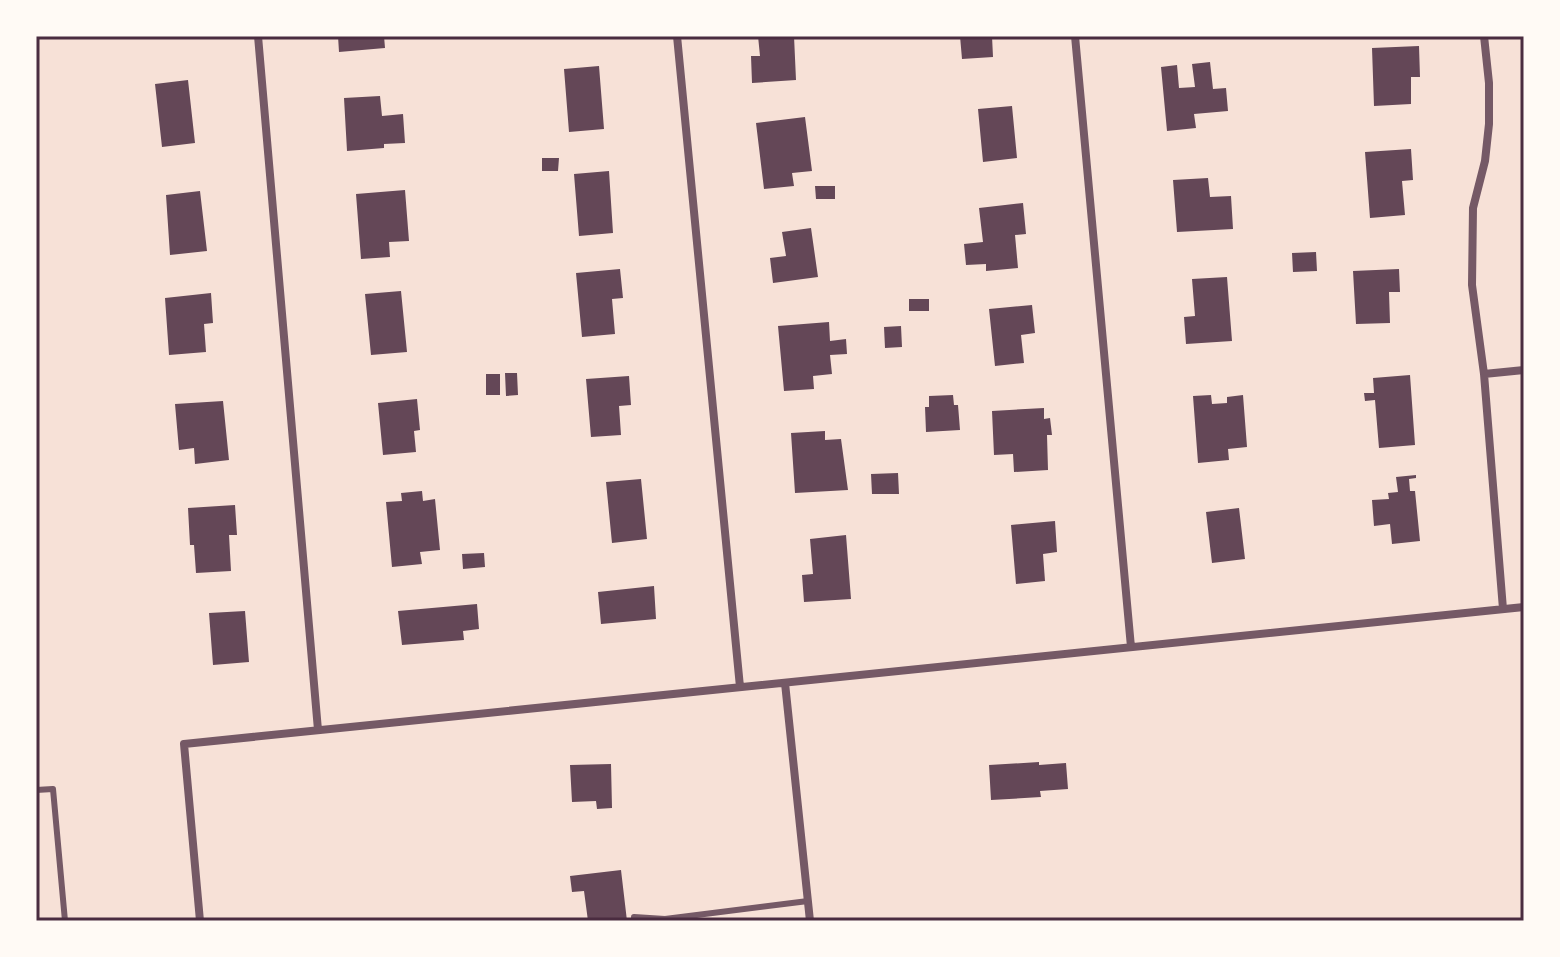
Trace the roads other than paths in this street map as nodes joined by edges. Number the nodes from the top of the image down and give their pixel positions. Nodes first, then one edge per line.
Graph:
1 (258, 36) edge
2 (677, 36) edge
3 (1075, 36) edge
4 (1484, 36) edge
5 (1524, 370) edge
6 (1484, 374) junction
7 (1524, 607) edge
8 (1503, 609) junction
9 (1131, 647) junction
10 (785, 683) junction
11 (740, 687) junction
12 (318, 730) junction
13 (36, 790) edge
14 (808, 901) junction
15 (634, 917) dead end
16 (65, 921) edge
17 (200, 921) edge
18 (810, 921) edge

1 - 12 street
2 - 11 street
3 - 9 street
4 - 6 street
5 - 6 street
6 - 8 street
7 - 8 street
8 - 9 street
9 - 10 street
10 - 11 street
10 - 14 street
11 - 12 street
12 - 17 street
13 - 16 lane
14 - 15 lane
14 - 18 street

